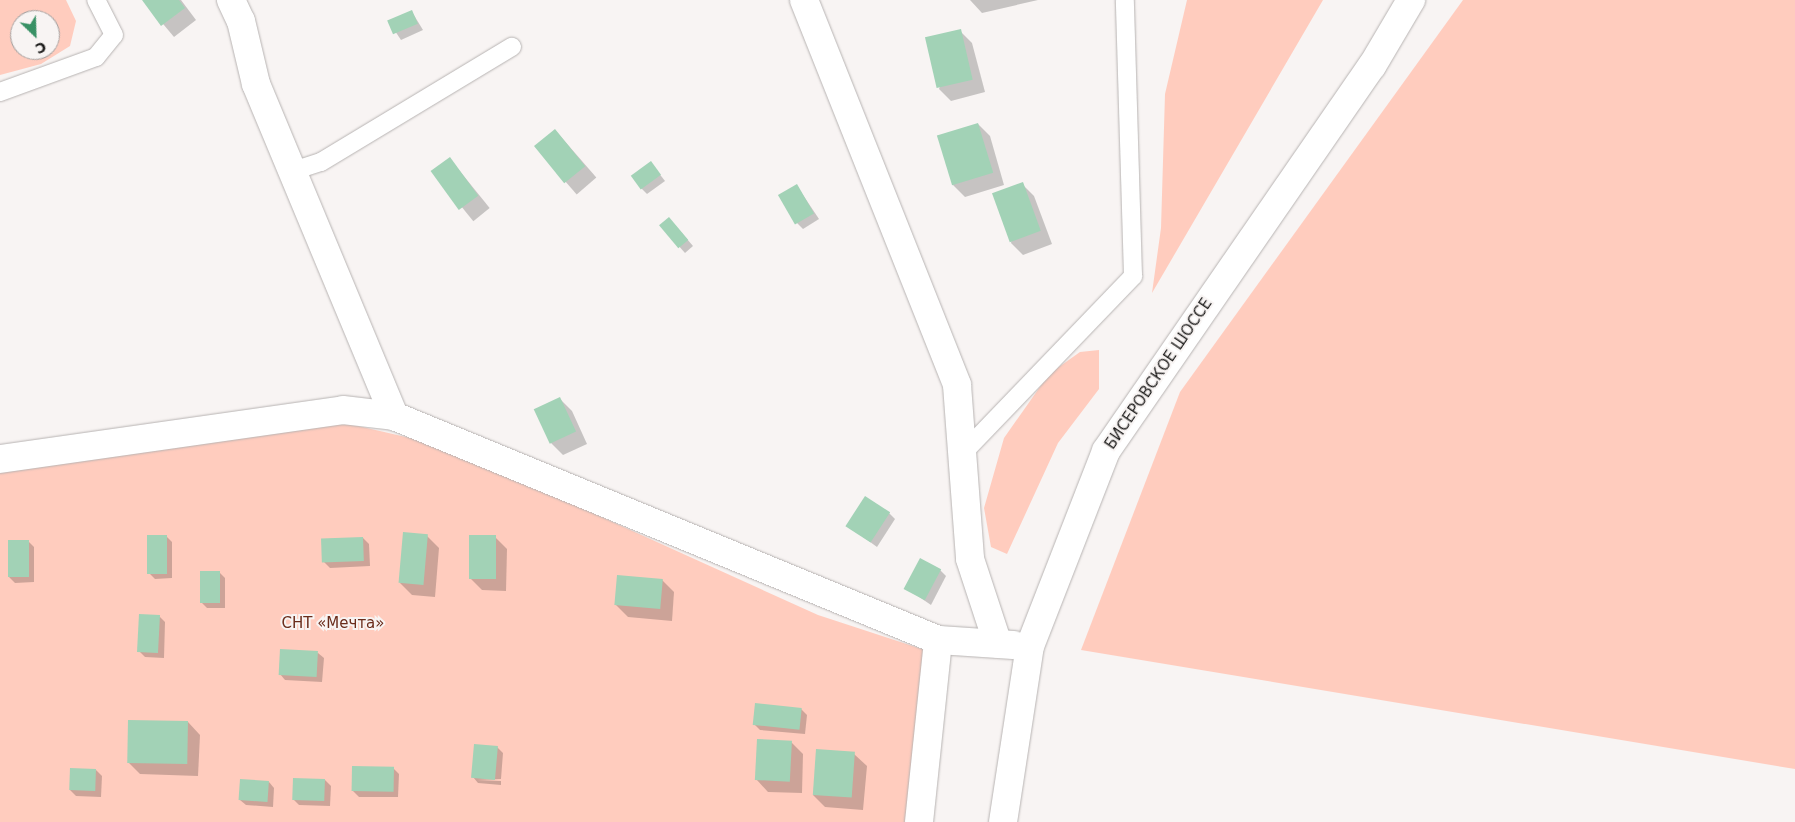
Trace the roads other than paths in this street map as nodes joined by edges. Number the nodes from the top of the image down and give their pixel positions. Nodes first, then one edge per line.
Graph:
1 (96, 0) edge
2 (231, 0) edge
3 (804, 0) edge
4 (1125, 0) edge
5 (1411, 0) edge
6 (512, 47) dead end
7 (0, 92) edge
8 (293, 171) junction
9 (394, 416) junction
10 (962, 454) junction
11 (0, 459) edge
12 (938, 640) junction
13 (998, 644) junction
14 (1030, 646) junction
15 (919, 822) edge
16 (1003, 822) edge

1 - 7 lane
2 - 8 street
3 - 10 street
4 - 10 lane
5 - 14 street, БИСЕРОВСКОЕ ШОССЕ
6 - 8 lane
8 - 9 street
9 - 11 street
9 - 12 street
10 - 13 street
12 - 13 street
12 - 15 street
13 - 14 street
14 - 16 street, БИСЕРОВСКОЕ ШОССЕ

